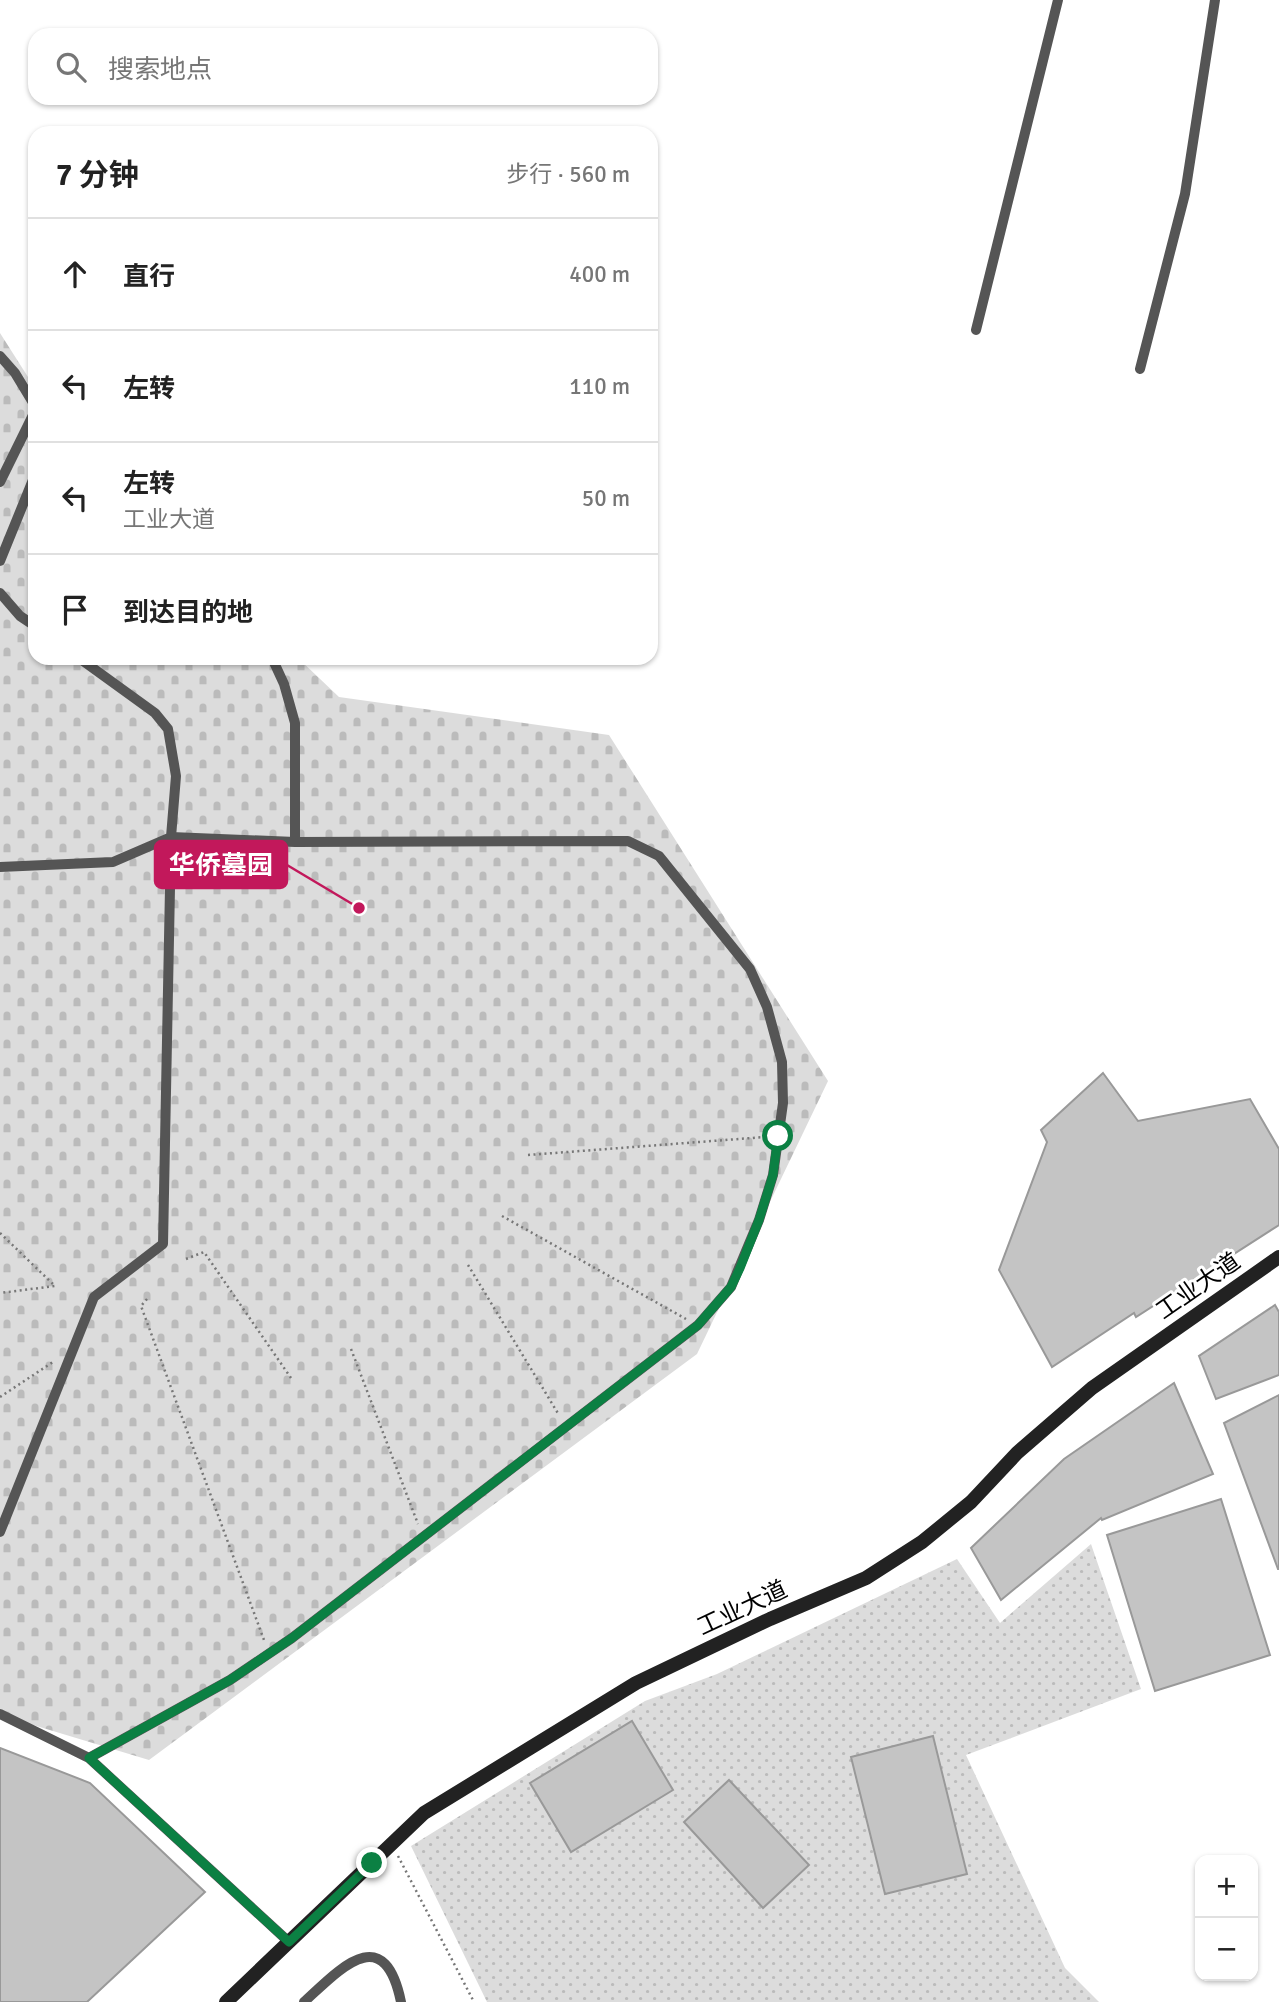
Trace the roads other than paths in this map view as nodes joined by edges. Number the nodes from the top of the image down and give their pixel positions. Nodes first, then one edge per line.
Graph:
1 (1058, 0) edge
2 (1215, 0) edge
3 (976, 330) dead end
4 (0, 356) edge
5 (1139, 369) dead end
6 (28, 396) edge
7 (28, 423) edge
8 (0, 482) edge
9 (28, 492) edge
10 (0, 561) edge
11 (0, 593) edge
12 (28, 621) edge
13 (89, 665) edge
14 (275, 665) edge
15 (171, 837) junction
16 (295, 842) junction
17 (0, 867) edge
18 (1279, 1257) edge
19 (0, 1532) edge
20 (0, 1714) edge
21 (89, 1758) junction
22 (289, 1942) junction
23 (226, 2002) edge
24 (304, 2002) edge
25 (401, 2002) edge

1 - 3 lane
2 - 5 lane
4 - 6 lane
7 - 8 lane
9 - 10 lane
11 - 12 lane
13 - 15 lane
14 - 16 lane
15 - 16 lane
15 - 17 lane
15 - 19 lane
16 - 21 lane
18 - 22 street, 工业大道
20 - 21 lane
21 - 22 lane
22 - 23 street, 工业大道
24 - 25 lane

